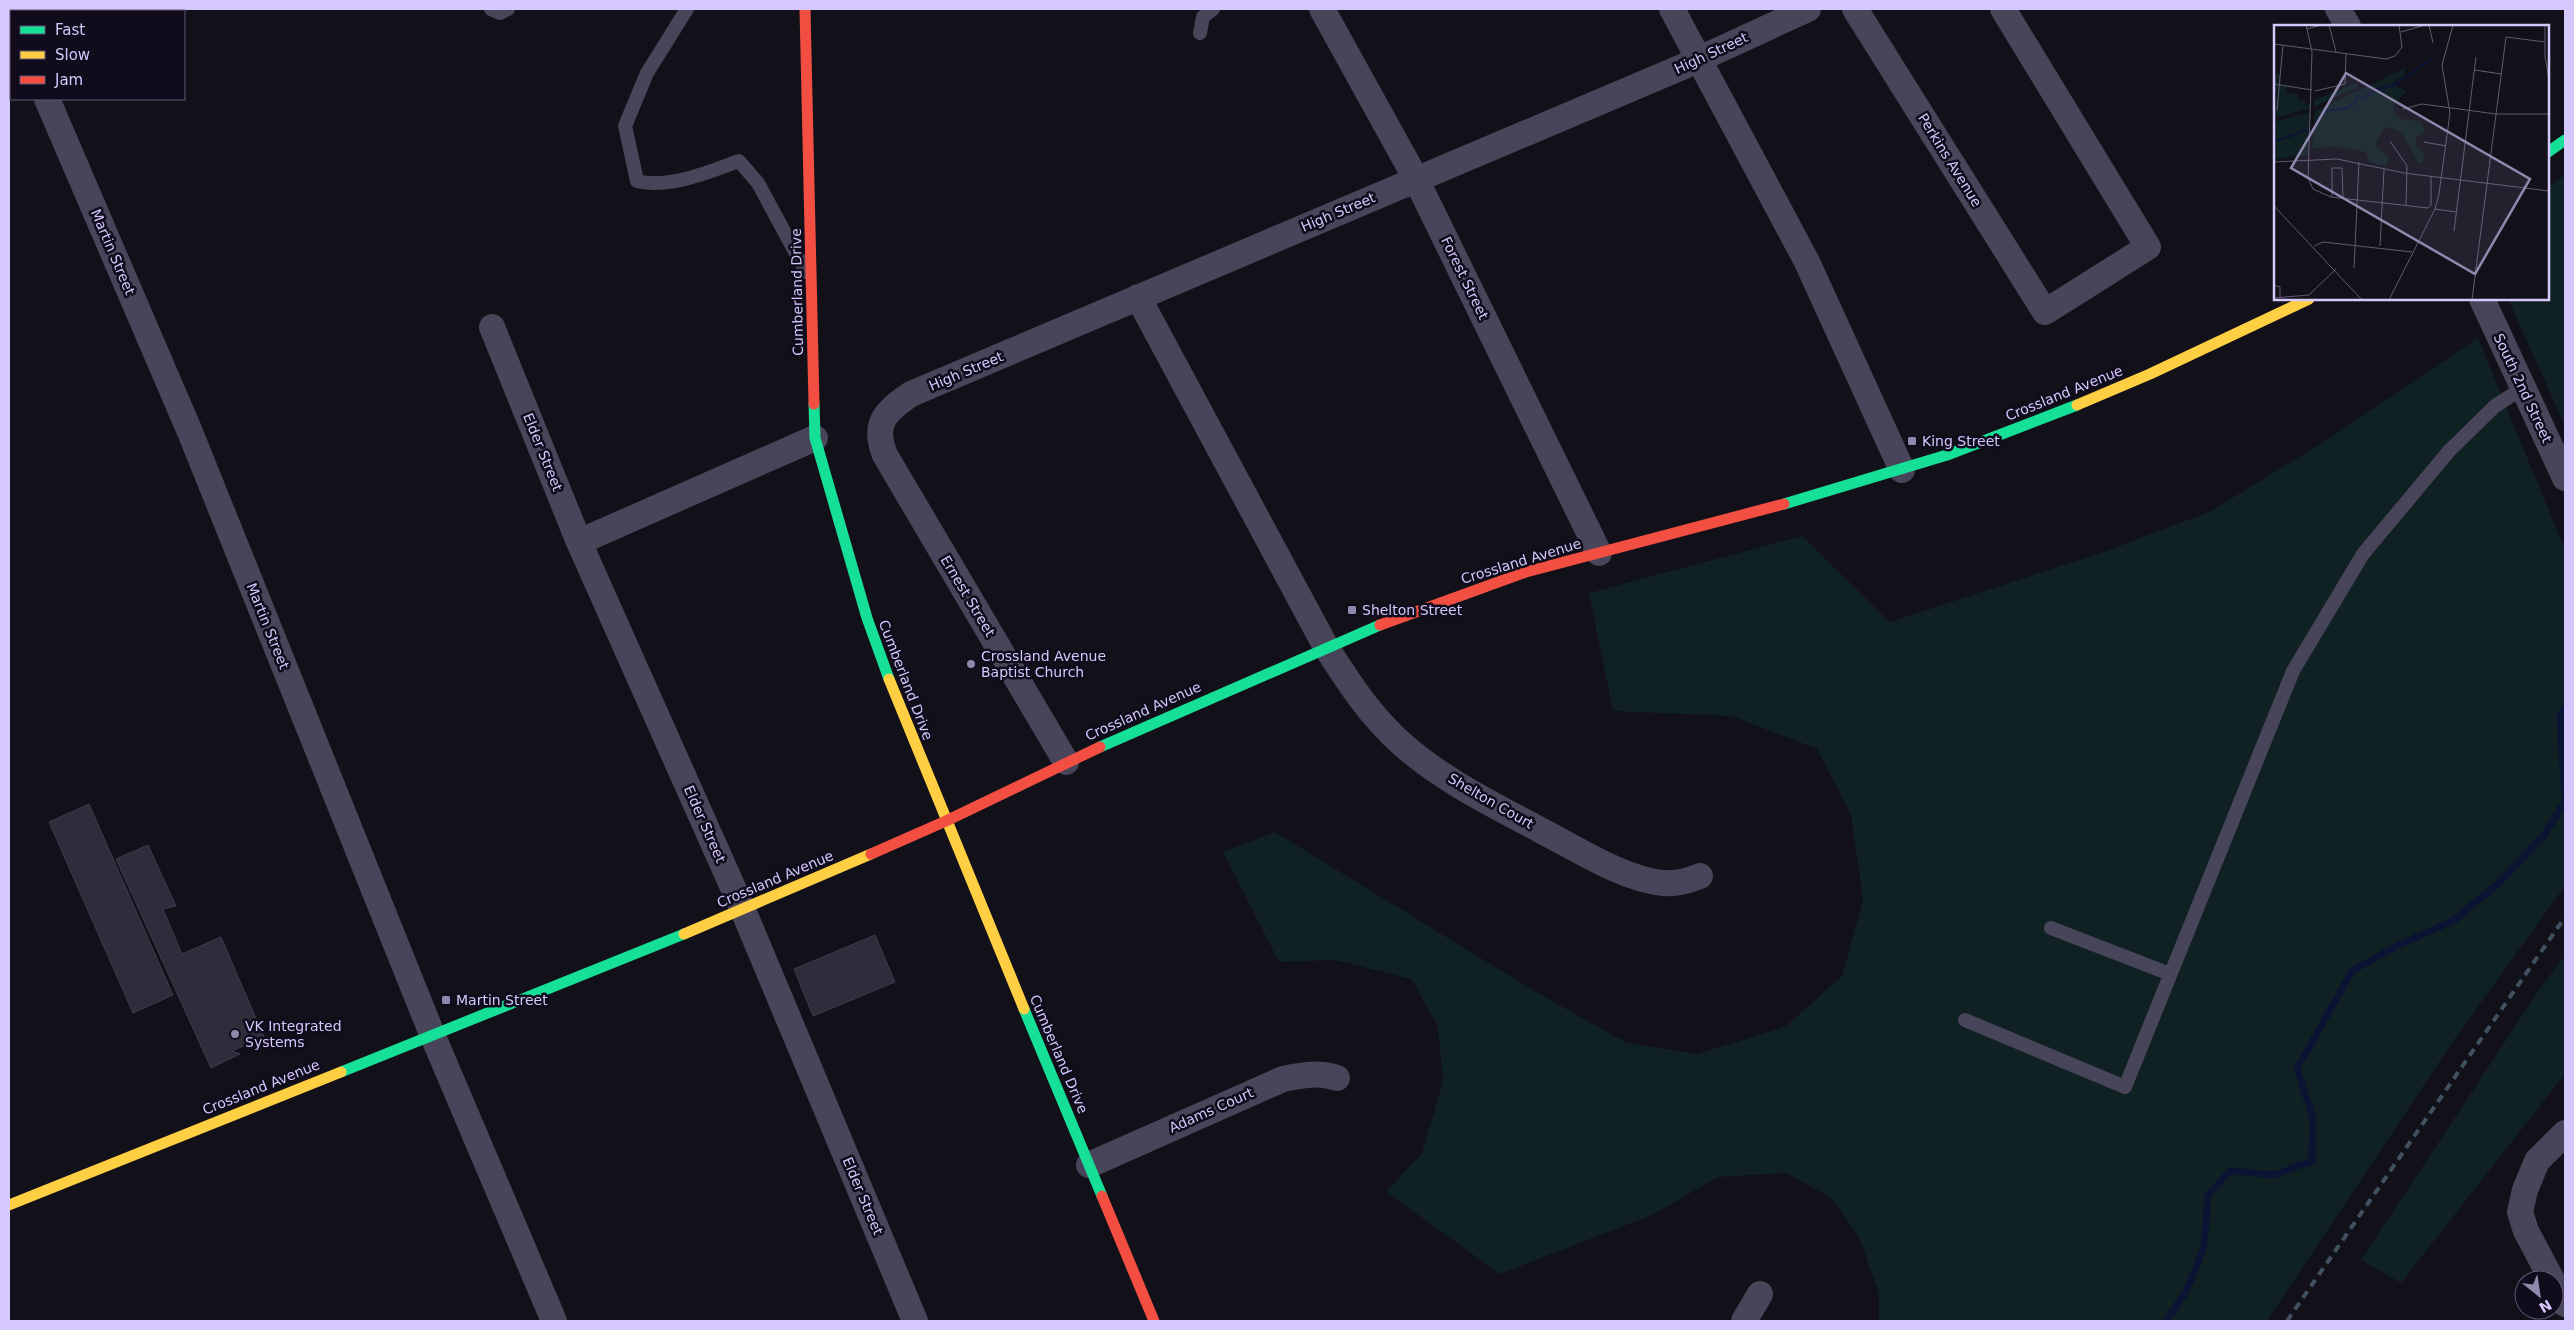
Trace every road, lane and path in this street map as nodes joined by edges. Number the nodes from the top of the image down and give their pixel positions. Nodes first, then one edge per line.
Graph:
1 (491, 9) edge
2 (508, 9) edge
3 (686, 9) edge
4 (805, 9) edge
5 (1212, 9) edge
6 (1322, 9) edge
7 (1672, 9) edge
8 (1808, 9) edge
9 (1855, 9) edge
10 (2003, 9) edge
11 (2338, 9) edge
12 (2347, 25) edge
13 (1200, 33) dead end
14 (1699, 58) junction
15 (47, 100) edge
16 (2565, 140) edge
17 (2549, 151) edge
18 (1416, 178) junction
19 (812, 280) junction
20 (1138, 297) junction
21 (2307, 300) edge
22 (2482, 300) edge
23 (492, 327) dead end
24 (2523, 388) junction
25 (880, 428) joint
26 (815, 438) junction
27 (1902, 470) junction
28 (2565, 478) edge
29 (579, 542) junction
30 (1600, 553) junction
31 (1326, 647) junction
32 (1066, 762) junction
33 (946, 821) junction
34 (1700, 876) dead end
35 (743, 910) junction
36 (2050, 928) dead end
37 (2170, 974) junction
38 (1965, 1020) dead end
39 (432, 1034) junction
40 (1337, 1078) dead end
41 (2565, 1133) edge
42 (1089, 1165) junction
43 (9, 1205) edge
44 (2547, 1270) edge
45 (1760, 1294) dead end
46 (554, 1321) edge
47 (915, 1321) edge
48 (1154, 1321) edge
49 (1744, 1321) edge

1 - 2 lane
3 - 19 lane
4 - 19 main road, Cumberland Drive
5 - 13 lane
6 - 18 street, Forest Street
7 - 14 street
8 - 14 street, High Street
9 - 10 street, Perkins Avenue
11 - 12 street
14 - 18 street, High Street
14 - 27 street
15 - 39 street, Martin Street
16 - 17 main road
18 - 20 street, High Street
18 - 30 street, Forest Street
19 - 26 main road, Cumberland Drive
20 - 25 street, High Street
20 - 31 street
21 - 27 main road, Crossland Avenue
22 - 24 street, South 2nd Street
23 - 29 street, Elder Street
24 - 28 street, South 2nd Street
24 - 37 lane
25 - 32 street, Ernest Street
26 - 29 street
26 - 33 main road, Cumberland Drive
27 - 30 main road, Crossland Avenue
29 - 35 street, Elder Street
30 - 31 main road, Crossland Avenue
31 - 32 main road, Crossland Avenue
31 - 34 street, Shelton Court
32 - 33 main road, Crossland Avenue
33 - 35 main road, Crossland Avenue
33 - 42 main road, Cumberland Drive
35 - 39 main road, Crossland Avenue
35 - 47 street, Elder Street
36 - 37 lane
37 - 38 lane
39 - 43 main road, Crossland Avenue
39 - 46 street, Martin Street
40 - 42 street, Adams Court
41 - 44 street
42 - 48 main road, Cumberland Drive
45 - 49 street

